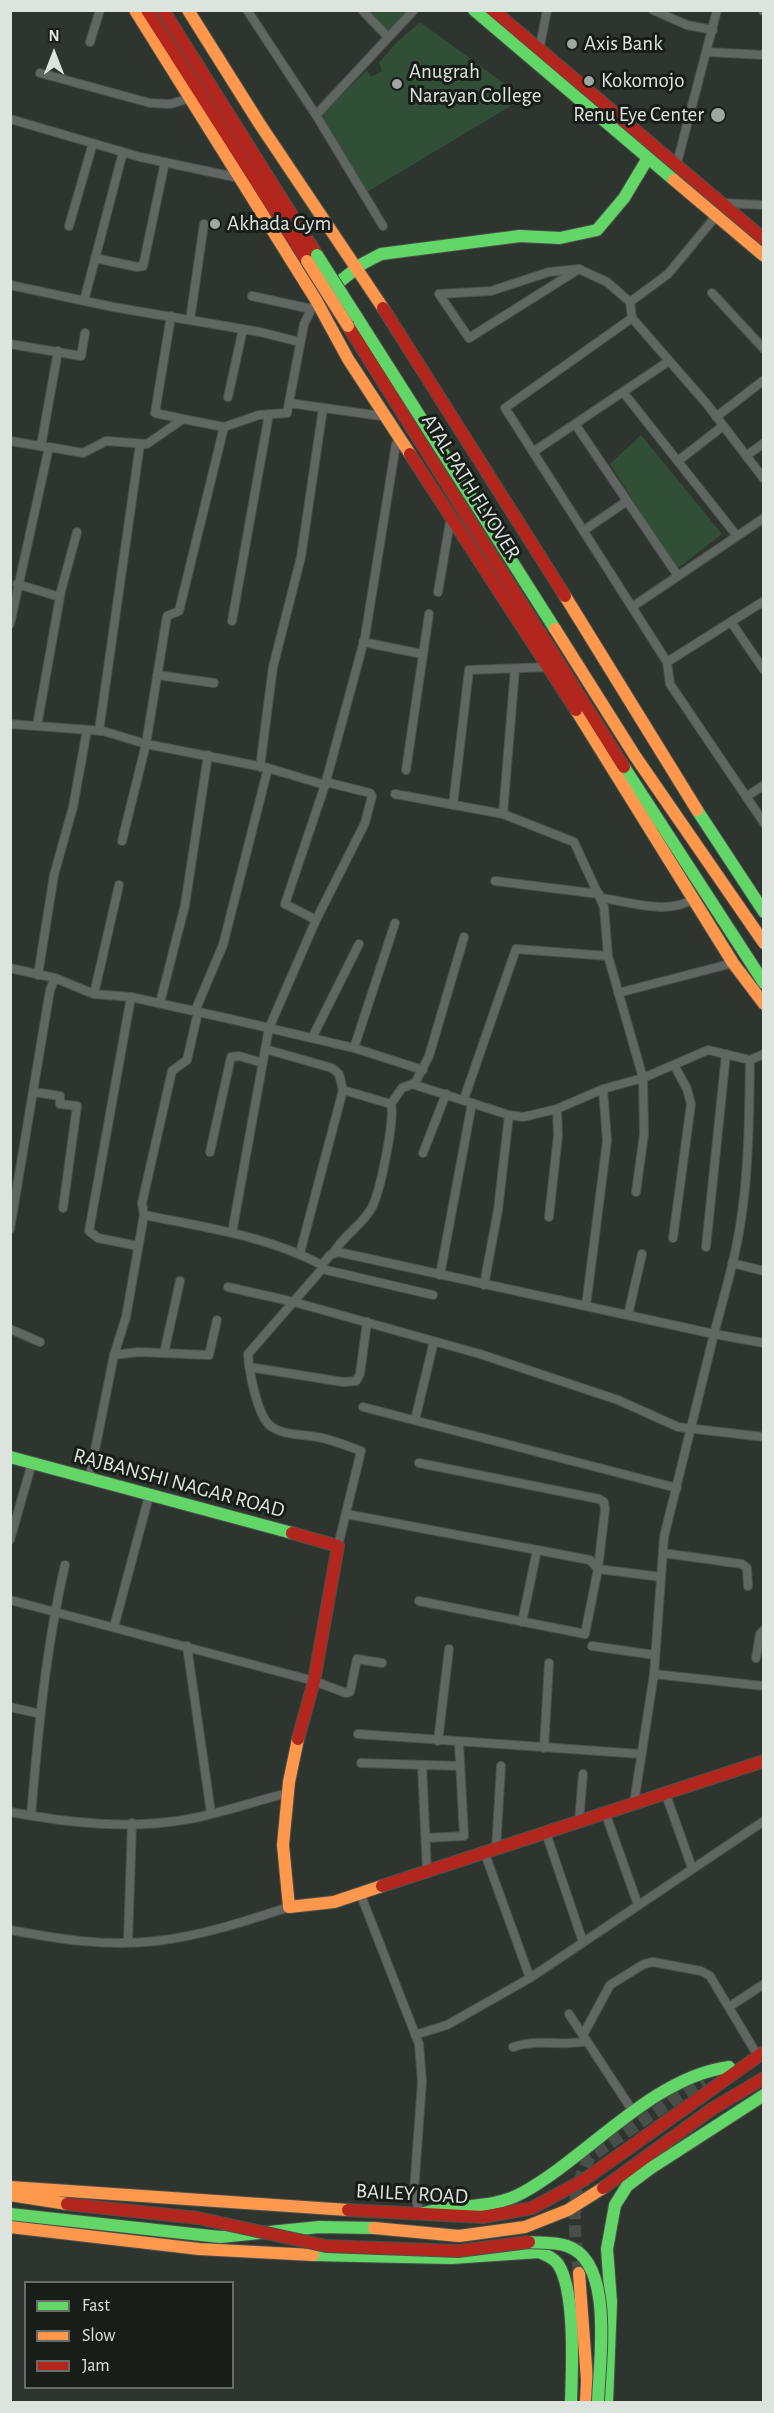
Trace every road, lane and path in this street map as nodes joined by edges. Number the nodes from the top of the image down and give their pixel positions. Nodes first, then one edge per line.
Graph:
1 (100, 10) edge
2 (135, 10) edge
3 (147, 10) edge
4 (163, 10) edge
5 (188, 10) edge
6 (247, 10) edge
7 (362, 10) edge
8 (414, 10) edge
9 (474, 10) edge
10 (547, 10) edge
11 (653, 10) edge
12 (717, 10) edge
13 (500, 13) edge
14 (713, 30) junction
15 (388, 37) junction
16 (90, 42) dead end
17 (707, 52) junction
18 (535, 55) junction
19 (764, 55) edge
20 (40, 73) dead end
21 (188, 99) junction
22 (316, 115) junction
23 (10, 119) edge
24 (93, 143) junction
25 (123, 152) junction
26 (648, 158) junction
27 (165, 162) junction
28 (676, 164) junction
29 (240, 177) junction
30 (723, 203) junction
31 (764, 205) edge
32 (716, 216) junction
33 (204, 224) dead end
34 (69, 226) dead end
35 (383, 226) dead end
36 (764, 239) edge
37 (764, 256) edge
38 (95, 258) junction
39 (312, 258) junction
40 (358, 269) junction
41 (579, 269) junction
42 (10, 285) edge
43 (712, 293) dead end
44 (252, 296) dead end
45 (84, 301) junction
46 (630, 302) junction
47 (314, 305) junction
48 (171, 316) junction
49 (632, 318) junction
50 (190, 320) junction
51 (352, 321) junction
52 (243, 329) junction
53 (85, 333) dead end
54 (300, 342) junction
55 (10, 344) edge
56 (764, 349) edge
57 (58, 351) junction
58 (669, 361) junction
59 (764, 380) edge
60 (623, 392) junction
61 (228, 397) dead end
62 (289, 403) junction
63 (324, 408) junction
64 (269, 414) junction
65 (388, 417) junction
66 (716, 417) junction
67 (183, 419) junction
68 (575, 424) junction
69 (723, 426) junction
70 (224, 427) junction
71 (401, 438) junction
72 (10, 441) edge
73 (764, 443) edge
74 (140, 444) junction
75 (45, 447) junction
76 (533, 452) junction
77 (746, 456) junction
78 (678, 461) junction
79 (764, 479) edge
80 (627, 501) junction
81 (452, 514) junction
82 (764, 518) edge
83 (583, 531) junction
84 (77, 532) dead end
85 (737, 536) junction
86 (678, 576) junction
87 (17, 584) junction
88 (438, 592) dead end
89 (60, 597) junction
90 (764, 601) edge
91 (632, 607) junction
92 (429, 614) dead end
93 (232, 621) dead end
94 (730, 622) junction
95 (10, 624) edge
96 (363, 642) junction
97 (422, 654) junction
98 (667, 662) junction
99 (549, 667) junction
100 (515, 669) junction
101 (764, 670) edge
102 (157, 675) junction
103 (214, 683) dead end
104 (10, 724) edge
105 (37, 726) junction
106 (87, 730) junction
107 (99, 731) junction
108 (146, 744) junction
109 (208, 756) junction
110 (264, 767) junction
111 (406, 770) dead end
112 (326, 781) junction
113 (764, 785) edge
114 (395, 794) dead end
115 (746, 797) junction
116 (453, 805) junction
117 (503, 814) junction
118 (764, 823) edge
119 (123, 841) dead end
120 (495, 881) dead end
121 (119, 885) dead end
122 (600, 896) junction
123 (695, 898) junction
124 (764, 912) edge
125 (316, 920) junction
126 (395, 923) dead end
127 (464, 937) dead end
128 (764, 943) edge
129 (359, 944) dead end
130 (608, 956) junction
131 (733, 963) junction
132 (10, 968) edge
133 (38, 975) junction
134 (764, 983) edge
135 (52, 984) junction
136 (618, 993) junction
137 (94, 994) junction
138 (130, 1001) junction
139 (763, 1002) edge
140 (160, 1003) junction
141 (197, 1016) junction
142 (269, 1031) junction
143 (312, 1038) junction
144 (265, 1047) junction
145 (354, 1048) junction
146 (726, 1054) junction
147 (764, 1054) edge
148 (750, 1060) junction
149 (263, 1063) junction
150 (674, 1065) junction
151 (418, 1078) junction
152 (643, 1078) junction
153 (603, 1089) junction
154 (343, 1090) junction
155 (34, 1092) junction
156 (446, 1094) junction
157 (468, 1096) junction
158 (391, 1104) junction
159 (557, 1109) junction
160 (509, 1115) junction
161 (210, 1152) dead end
162 (423, 1153) dead end
163 (636, 1192) dead end
164 (63, 1208) dead end
165 (144, 1215) junction
166 (549, 1216) dead end
167 (10, 1229) edge
168 (232, 1233) junction
169 (673, 1238) dead end
170 (138, 1246) junction
171 (706, 1247) dead end
172 (334, 1252) junction
173 (300, 1253) junction
174 (642, 1254) dead end
175 (732, 1263) junction
176 (322, 1267) junction
177 (764, 1271) edge
178 (440, 1275) junction
179 (180, 1281) dead end
180 (484, 1284) junction
181 (228, 1287) dead end
182 (433, 1295) dead end
183 (294, 1302) junction
184 (586, 1306) junction
185 (628, 1315) junction
186 (217, 1320) dead end
187 (367, 1322) junction
188 (10, 1329) edge
189 (714, 1334) junction
190 (434, 1341) junction
191 (40, 1342) dead end
192 (764, 1343) edge
193 (164, 1353) junction
194 (114, 1355) junction
195 (249, 1367) junction
196 (363, 1407) dead end
197 (415, 1420) junction
198 (691, 1428) junction
199 (764, 1437) edge
200 (10, 1457) edge
201 (32, 1463) junction
202 (419, 1463) dead end
203 (89, 1480) junction
204 (677, 1488) junction
205 (149, 1496) junction
206 (346, 1514) junction
207 (10, 1540) edge
208 (338, 1546) junction
209 (537, 1550) junction
210 (663, 1553) junction
211 (65, 1565) dead end
212 (598, 1569) junction
213 (661, 1577) junction
214 (748, 1586) dead end
215 (10, 1599) edge
216 (419, 1601) dead end
217 (54, 1611) junction
218 (522, 1622) junction
219 (114, 1627) junction
220 (764, 1630) edge
221 (187, 1646) junction
222 (592, 1646) dead end
223 (449, 1649) dead end
224 (656, 1655) junction
225 (756, 1658) dead end
226 (382, 1663) dead end
227 (549, 1663) dead end
228 (654, 1674) junction
229 (314, 1682) junction
230 (764, 1686) edge
231 (10, 1707) edge
232 (40, 1714) junction
233 (358, 1734) dead end
234 (438, 1741) junction
235 (459, 1743) junction
236 (544, 1748) junction
237 (641, 1754) junction
238 (764, 1761) edge
239 (361, 1763) dead end
240 (422, 1765) junction
241 (460, 1766) junction
242 (501, 1766) dead end
243 (583, 1774) dead end
244 (665, 1792) junction
245 (288, 1793) junction
246 (634, 1803) junction
247 (10, 1812) edge
248 (605, 1812) junction
249 (211, 1813) junction
250 (31, 1816) junction
251 (579, 1821) junction
252 (764, 1821) edge
253 (132, 1823) junction
254 (546, 1833) junction
255 (426, 1838) junction
256 (490, 1851) junction
257 (692, 1868) junction
258 (427, 1872) junction
259 (360, 1893) junction
260 (638, 1905) junction
261 (289, 1907) junction
262 (10, 1930) edge
263 (128, 1942) junction
264 (583, 1942) junction
265 (530, 1978) junction
266 (764, 1984) edge
267 (729, 2007) junction
268 (569, 2014) dead end
269 (415, 2035) junction
270 (585, 2038) junction
271 (513, 2047) dead end
272 (761, 2054) edge
273 (735, 2068) junction
274 (764, 2078) edge
275 (703, 2080) tunnel mouth
276 (764, 2095) edge
277 (634, 2113) junction
278 (10, 2187) edge
279 (10, 2195) edge
280 (10, 2214) edge
281 (420, 2215) junction
282 (10, 2227) edge
283 (579, 2273) tunnel mouth
284 (571, 2403) edge
285 (586, 2403) edge
286 (598, 2403) edge
287 (607, 2403) edge

1 - 16 street
2 - 21 main road
3 - 39 main road, ATAL PATH FLYOVER
4 - 39 main road, ATAL PATH FLYOVER
5 - 40 main road
6 - 22 street
7 - 15 street
8 - 15 street
9 - 18 main road
10 - 18 street
11 - 14 street
12 - 14 street
13 - 18 main road
14 - 17 street
15 - 22 street
17 - 19 street
17 - 28 street
18 - 26 main road
18 - 28 main road
20 - 21 street
21 - 29 main road
22 - 35 street
23 - 24 street
24 - 25 street
24 - 34 street
25 - 27 street
25 - 38 street
26 - 32 main road
26 - 40 main road
27 - 29 street
27 - 38 street
28 - 30 main road
29 - 47 main road
30 - 31 street
30 - 36 main road
32 - 37 main road
32 - 46 street
33 - 50 street
38 - 45 street
39 - 51 main road, ATAL PATH FLYOVER, bridge
40 - 47 main road
40 - 124 main road
41 - 41 street
41 - 46 street
42 - 45 street
43 - 56 street
44 - 47 street
45 - 48 street
46 - 49 street
47 - 54 street
47 - 65 main road
48 - 50 street
48 - 67 street
49 - 58 street
49 - 76 street
50 - 52 street
51 - 128 main road, ATAL PATH FLYOVER
51 - 134 main road, ATAL PATH FLYOVER
52 - 54 street
52 - 61 street
53 - 57 street
54 - 62 street
55 - 57 street
57 - 75 street
58 - 60 street
58 - 66 street
59 - 66 street
60 - 68 street
60 - 78 street
62 - 63 street
62 - 64 street
63 - 65 street
63 - 110 street
64 - 70 street
64 - 93 street
65 - 71 main road
66 - 69 street
67 - 70 street
67 - 74 street
68 - 76 street
68 - 80 street
69 - 77 street
69 - 78 street
70 - 102 street
71 - 81 main road
71 - 96 street
72 - 75 street
73 - 77 street
74 - 75 street
74 - 107 street
75 - 87 street
76 - 83 street
77 - 79 street
78 - 85 street
80 - 83 street
80 - 86 street
81 - 88 street
81 - 99 main road
82 - 85 street
83 - 91 street
84 - 89 street
85 - 86 street
86 - 91 street
87 - 89 street
87 - 95 street
89 - 105 street
90 - 94 street
91 - 98 street
92 - 97 street
94 - 98 street
94 - 101 street
96 - 97 street
96 - 112 street
97 - 111 street
98 - 115 street
99 - 100 street
99 - 123 main road
100 - 116 street
100 - 117 street
102 - 103 street
102 - 108 street
104 - 105 street
105 - 106 street
106 - 107 street
106 - 133 street
107 - 108 street
108 - 109 street
108 - 119 street
109 - 110 street
109 - 140 street
110 - 112 street
110 - 141 street
112 - 125 street
112 - 125 street
113 - 115 street
114 - 116 street
115 - 118 street
116 - 117 street
117 - 122 street
120 - 122 street
121 - 137 street
122 - 123 street
122 - 130 street
123 - 131 main road
125 - 142 street
126 - 145 street
127 - 151 street
129 - 143 street
130 - 136 street
130 - 157 street
131 - 136 street
131 - 139 main road
132 - 133 street
133 - 135 street
135 - 137 street
135 - 155 street
136 - 152 street
137 - 138 street
138 - 140 street
138 - 170 street
140 - 141 street
141 - 142 street
141 - 165 street
142 - 143 street
142 - 144 street
143 - 145 street
144 - 149 street
144 - 154 street
145 - 151 street
146 - 148 street
146 - 150 street
146 - 171 street
147 - 148 street
148 - 175 street
149 - 161 street
149 - 168 street
150 - 152 street
150 - 169 street
151 - 156 street
151 - 158 street
152 - 153 street
152 - 163 street
153 - 159 street
153 - 184 street
154 - 158 street
154 - 173 street
155 - 164 street
155 - 167 street
156 - 157 street
156 - 162 street
157 - 160 street
157 - 178 street
158 - 172 street
159 - 160 street
159 - 166 street
160 - 180 street
165 - 168 street
165 - 170 street
168 - 173 street
170 - 194 street
172 - 176 street
172 - 178 street
173 - 176 street
174 - 185 street
175 - 177 street
175 - 189 street
176 - 182 street
176 - 183 street
178 - 180 street
179 - 193 street
180 - 184 street
181 - 183 street
183 - 187 street
183 - 195 street
184 - 185 street
185 - 189 street
186 - 193 street
187 - 190 street
187 - 195 street
188 - 191 street
189 - 192 street
189 - 198 street
190 - 197 street
190 - 198 street
193 - 194 street
194 - 203 street
195 - 206 street
196 - 197 street
197 - 204 street
198 - 199 street
198 - 204 street
200 - 201 main road, RAJBANSHI NAGAR ROAD
201 - 203 main road, RAJBANSHI NAGAR ROAD
201 - 207 street
202 - 212 street
203 - 205 main road, RAJBANSHI NAGAR ROAD
204 - 210 street
205 - 208 main road, RAJBANSHI NAGAR ROAD
205 - 219 street
206 - 208 street
206 - 209 street
208 - 229 main road
209 - 212 street
209 - 218 street
210 - 213 street
210 - 214 street
211 - 217 street
212 - 213 street
212 - 218 street
213 - 224 street
215 - 217 street
216 - 218 street
217 - 219 street
217 - 232 street
219 - 221 street
220 - 225 street
221 - 229 street
221 - 249 street
222 - 224 street
223 - 234 street
224 - 228 street
226 - 229 street
227 - 236 street
228 - 230 street
228 - 237 street
229 - 245 main road
231 - 232 street
232 - 250 street
233 - 234 street
234 - 235 street
235 - 236 street
235 - 241 street
236 - 237 street
237 - 246 street
238 - 244 main road
239 - 240 street
240 - 241 street
240 - 255 street
241 - 255 street
242 - 256 street
243 - 251 street
244 - 246 main road
244 - 257 street
245 - 249 street
245 - 261 main road
246 - 248 main road
247 - 250 street
248 - 251 main road
248 - 260 street
249 - 253 street
250 - 253 street
251 - 254 main road
252 - 257 street
253 - 263 street
254 - 256 main road
254 - 264 street
255 - 258 street
256 - 258 main road
256 - 265 street
257 - 260 street
258 - 259 main road
259 - 261 main road
259 - 269 street
260 - 264 street
261 - 263 street
262 - 263 street
264 - 265 street
265 - 269 street
266 - 267 street
267 - 270 street
267 - 272 street
268 - 270 street
269 - 281 street
270 - 271 street
270 - 277 street
272 - 273 main road, BAILEY ROAD
273 - 275 main road
273 - 277 main road
273 - 281 main road, BAILEY ROAD
274 - 280 main road, BAILEY ROAD
276 - 287 main road
277 - 281 main road
278 - 281 main road, BAILEY ROAD
279 - 286 main road, bridge
282 - 284 main road
283 - 285 main road

